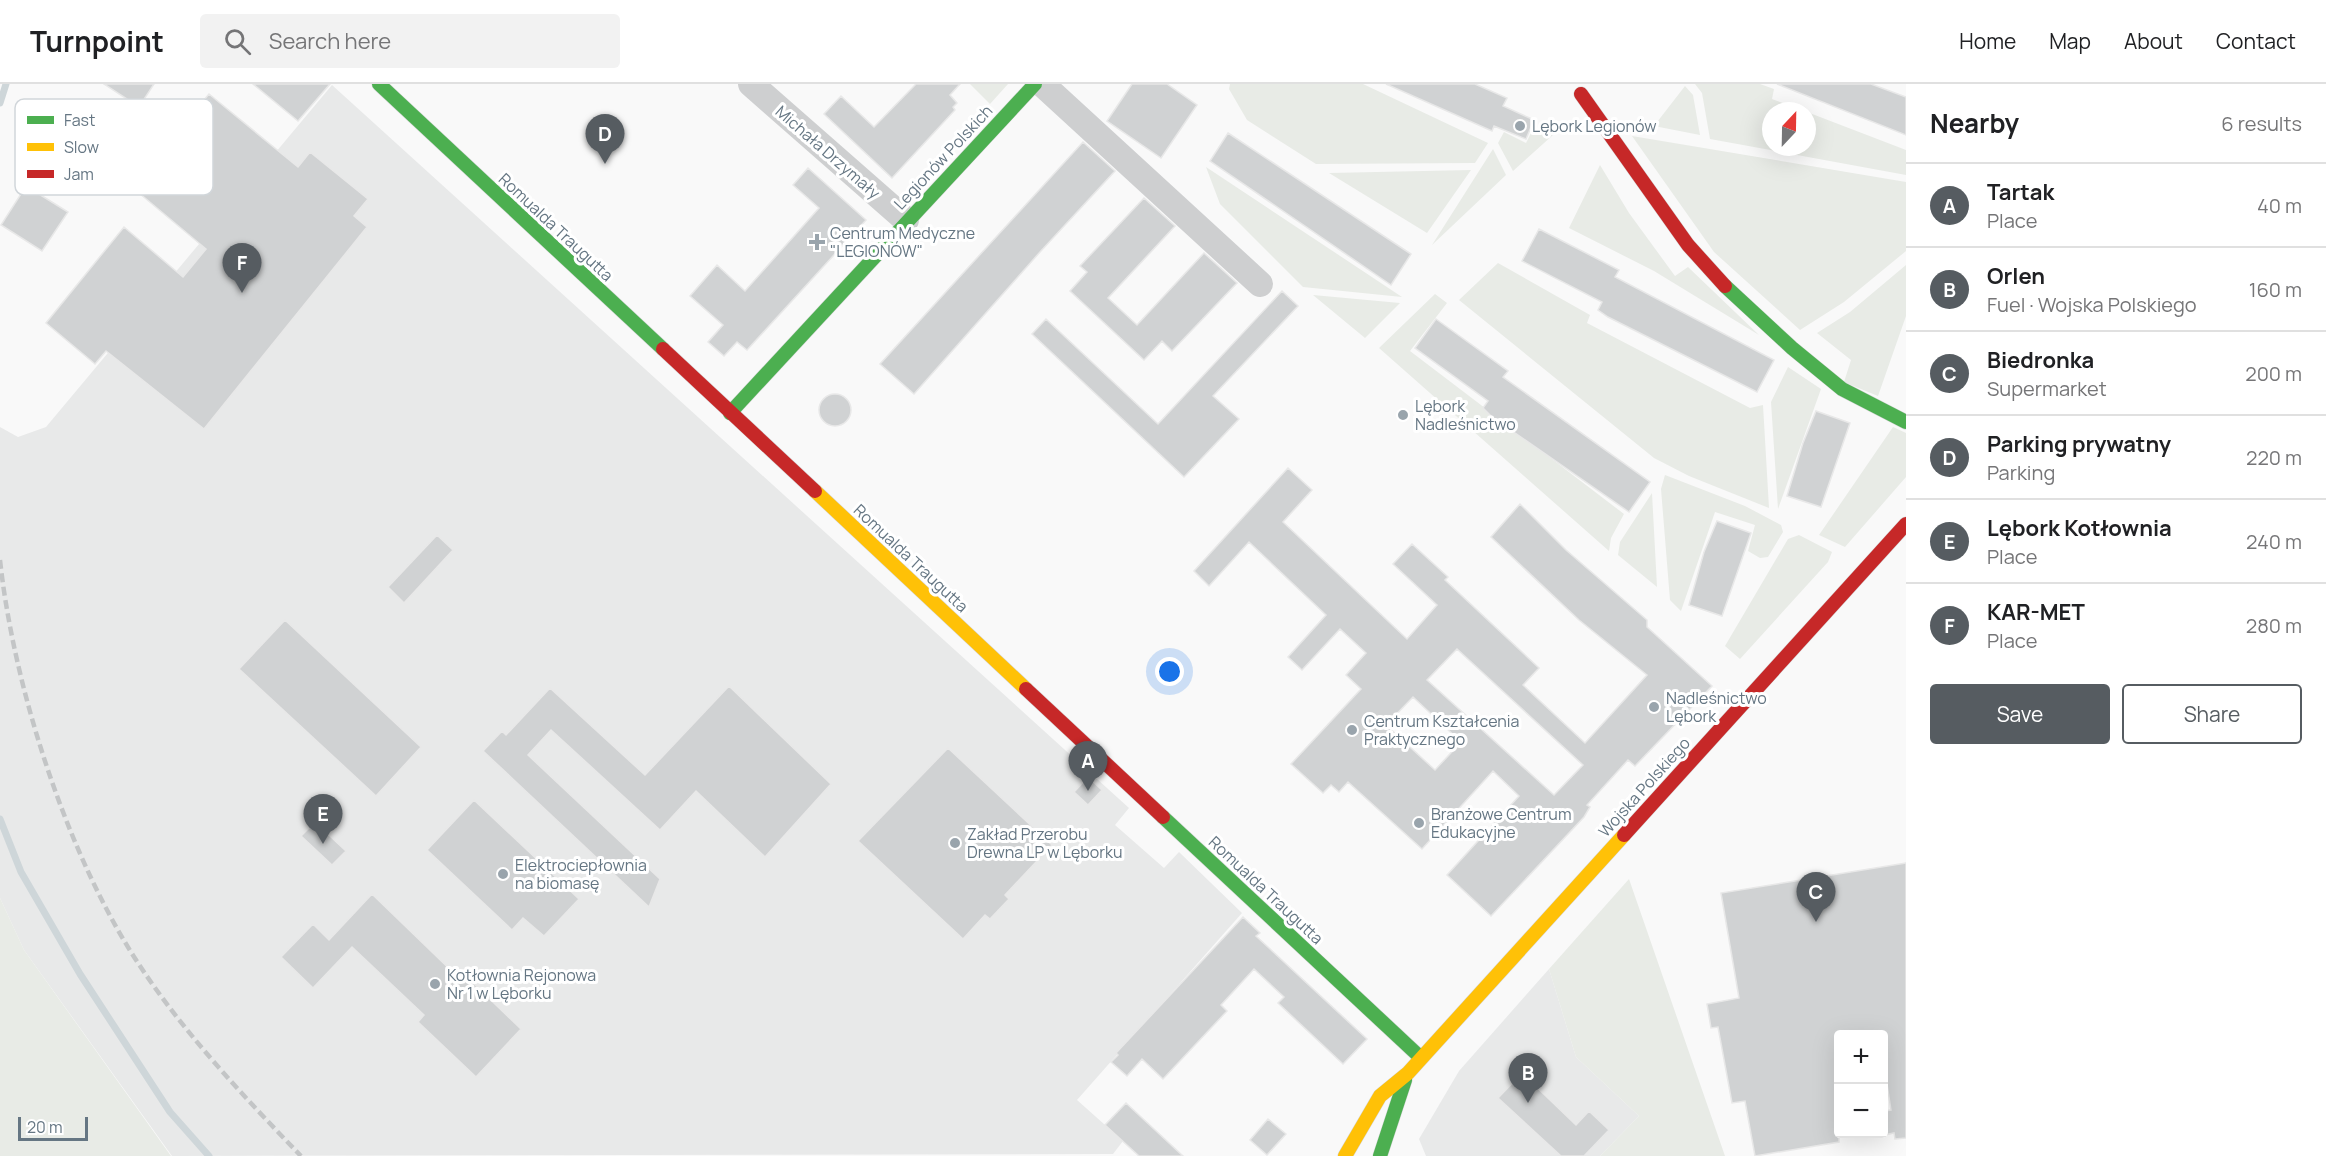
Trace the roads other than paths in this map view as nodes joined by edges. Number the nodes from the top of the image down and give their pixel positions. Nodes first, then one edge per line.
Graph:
1 (379, 84) edge
2 (751, 84) edge
3 (1035, 84) edge
4 (1042, 84) edge
5 (1581, 94) dead end
6 (906, 220) junction
7 (1260, 284) dead end
8 (730, 413) junction
9 (1906, 422) edge
10 (1906, 524) edge
11 (1420, 1057) junction
12 (1408, 1072) junction
13 (1345, 1156) edge
14 (1380, 1156) edge

1 - 8 street, Romualda Traugutta
2 - 6 street, Michała Drzymały
3 - 6 street, Legionów Polskich
4 - 7 street
5 - 9 street
6 - 8 street, Legionów Polskich
8 - 11 street, Romualda Traugutta
10 - 11 street, Wojska Polskiego
11 - 12 street, Wojska Polskiego
12 - 13 street, Wojska Polskiego
12 - 14 street, Wojska Polskiego

